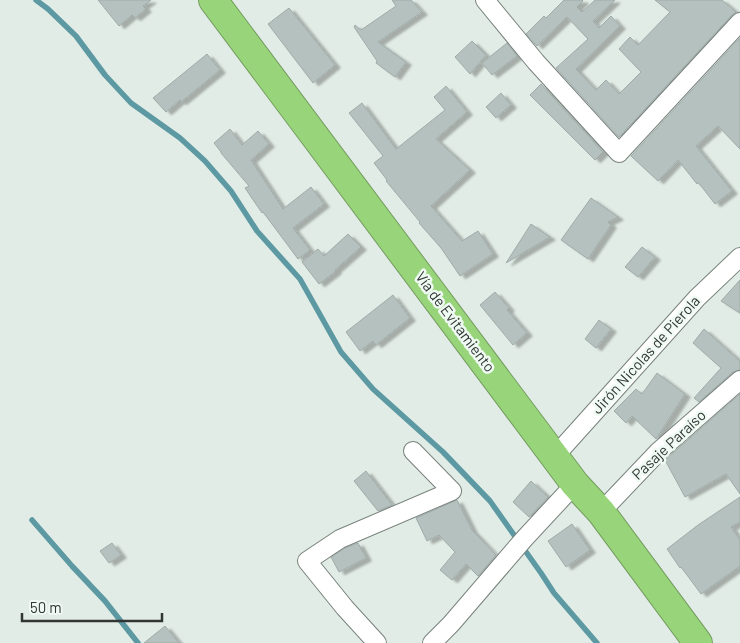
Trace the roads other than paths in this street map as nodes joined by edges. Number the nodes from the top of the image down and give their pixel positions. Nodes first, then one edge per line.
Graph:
1 (213, 0) edge
2 (485, 0) edge
3 (740, 22) edge
4 (740, 257) edge
5 (740, 380) edge
6 (413, 451) dead end
7 (555, 456) junction
8 (575, 484) junction
9 (601, 512) junction
10 (377, 643) edge
11 (432, 643) edge
12 (698, 643) edge

1 - 7 highway, Vía de Evitamiento
2 - 3 street
4 - 7 street, Jirón Nicolas de Pierola
5 - 9 street, Pasaje Paraíso
6 - 10 street
7 - 8 highway, Vía de Evitamiento
8 - 9 highway, Vía de Evitamiento
8 - 11 street
9 - 12 highway, Vía de Evitamiento

